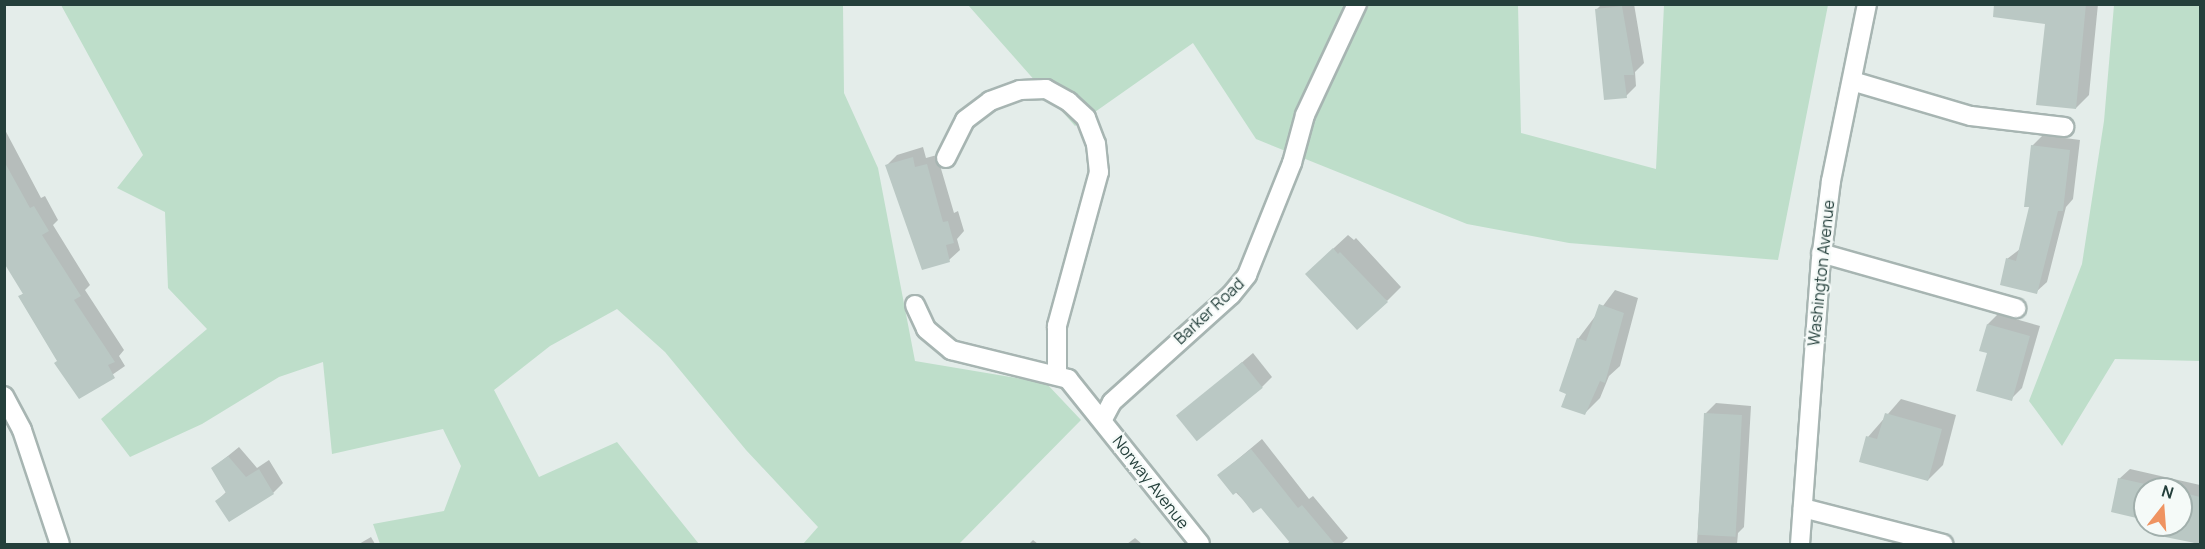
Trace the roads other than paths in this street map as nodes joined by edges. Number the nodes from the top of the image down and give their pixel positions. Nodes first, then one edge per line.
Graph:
1 (1357, 4) edge
2 (1867, 4) edge
3 (1852, 81) junction
4 (2064, 127) dead end
5 (946, 158) dead end
6 (1821, 253) junction
7 (915, 305) dead end
8 (2016, 308) dead end
9 (1058, 375) junction
10 (4, 396) edge
11 (1103, 418) junction
12 (1803, 508) junction
13 (60, 544) edge
14 (1200, 544) edge
15 (1800, 544) edge
16 (1943, 544) edge

1 - 11 street, Barker Road
2 - 3 street, Washington Avenue
3 - 4 street
3 - 6 street, Washington Avenue
5 - 9 street
6 - 8 street
6 - 12 street, Washington Avenue
7 - 9 street
9 - 11 street, Norway Avenue
10 - 13 street
11 - 14 street, Norway Avenue
12 - 15 street, Washington Avenue
12 - 16 street

